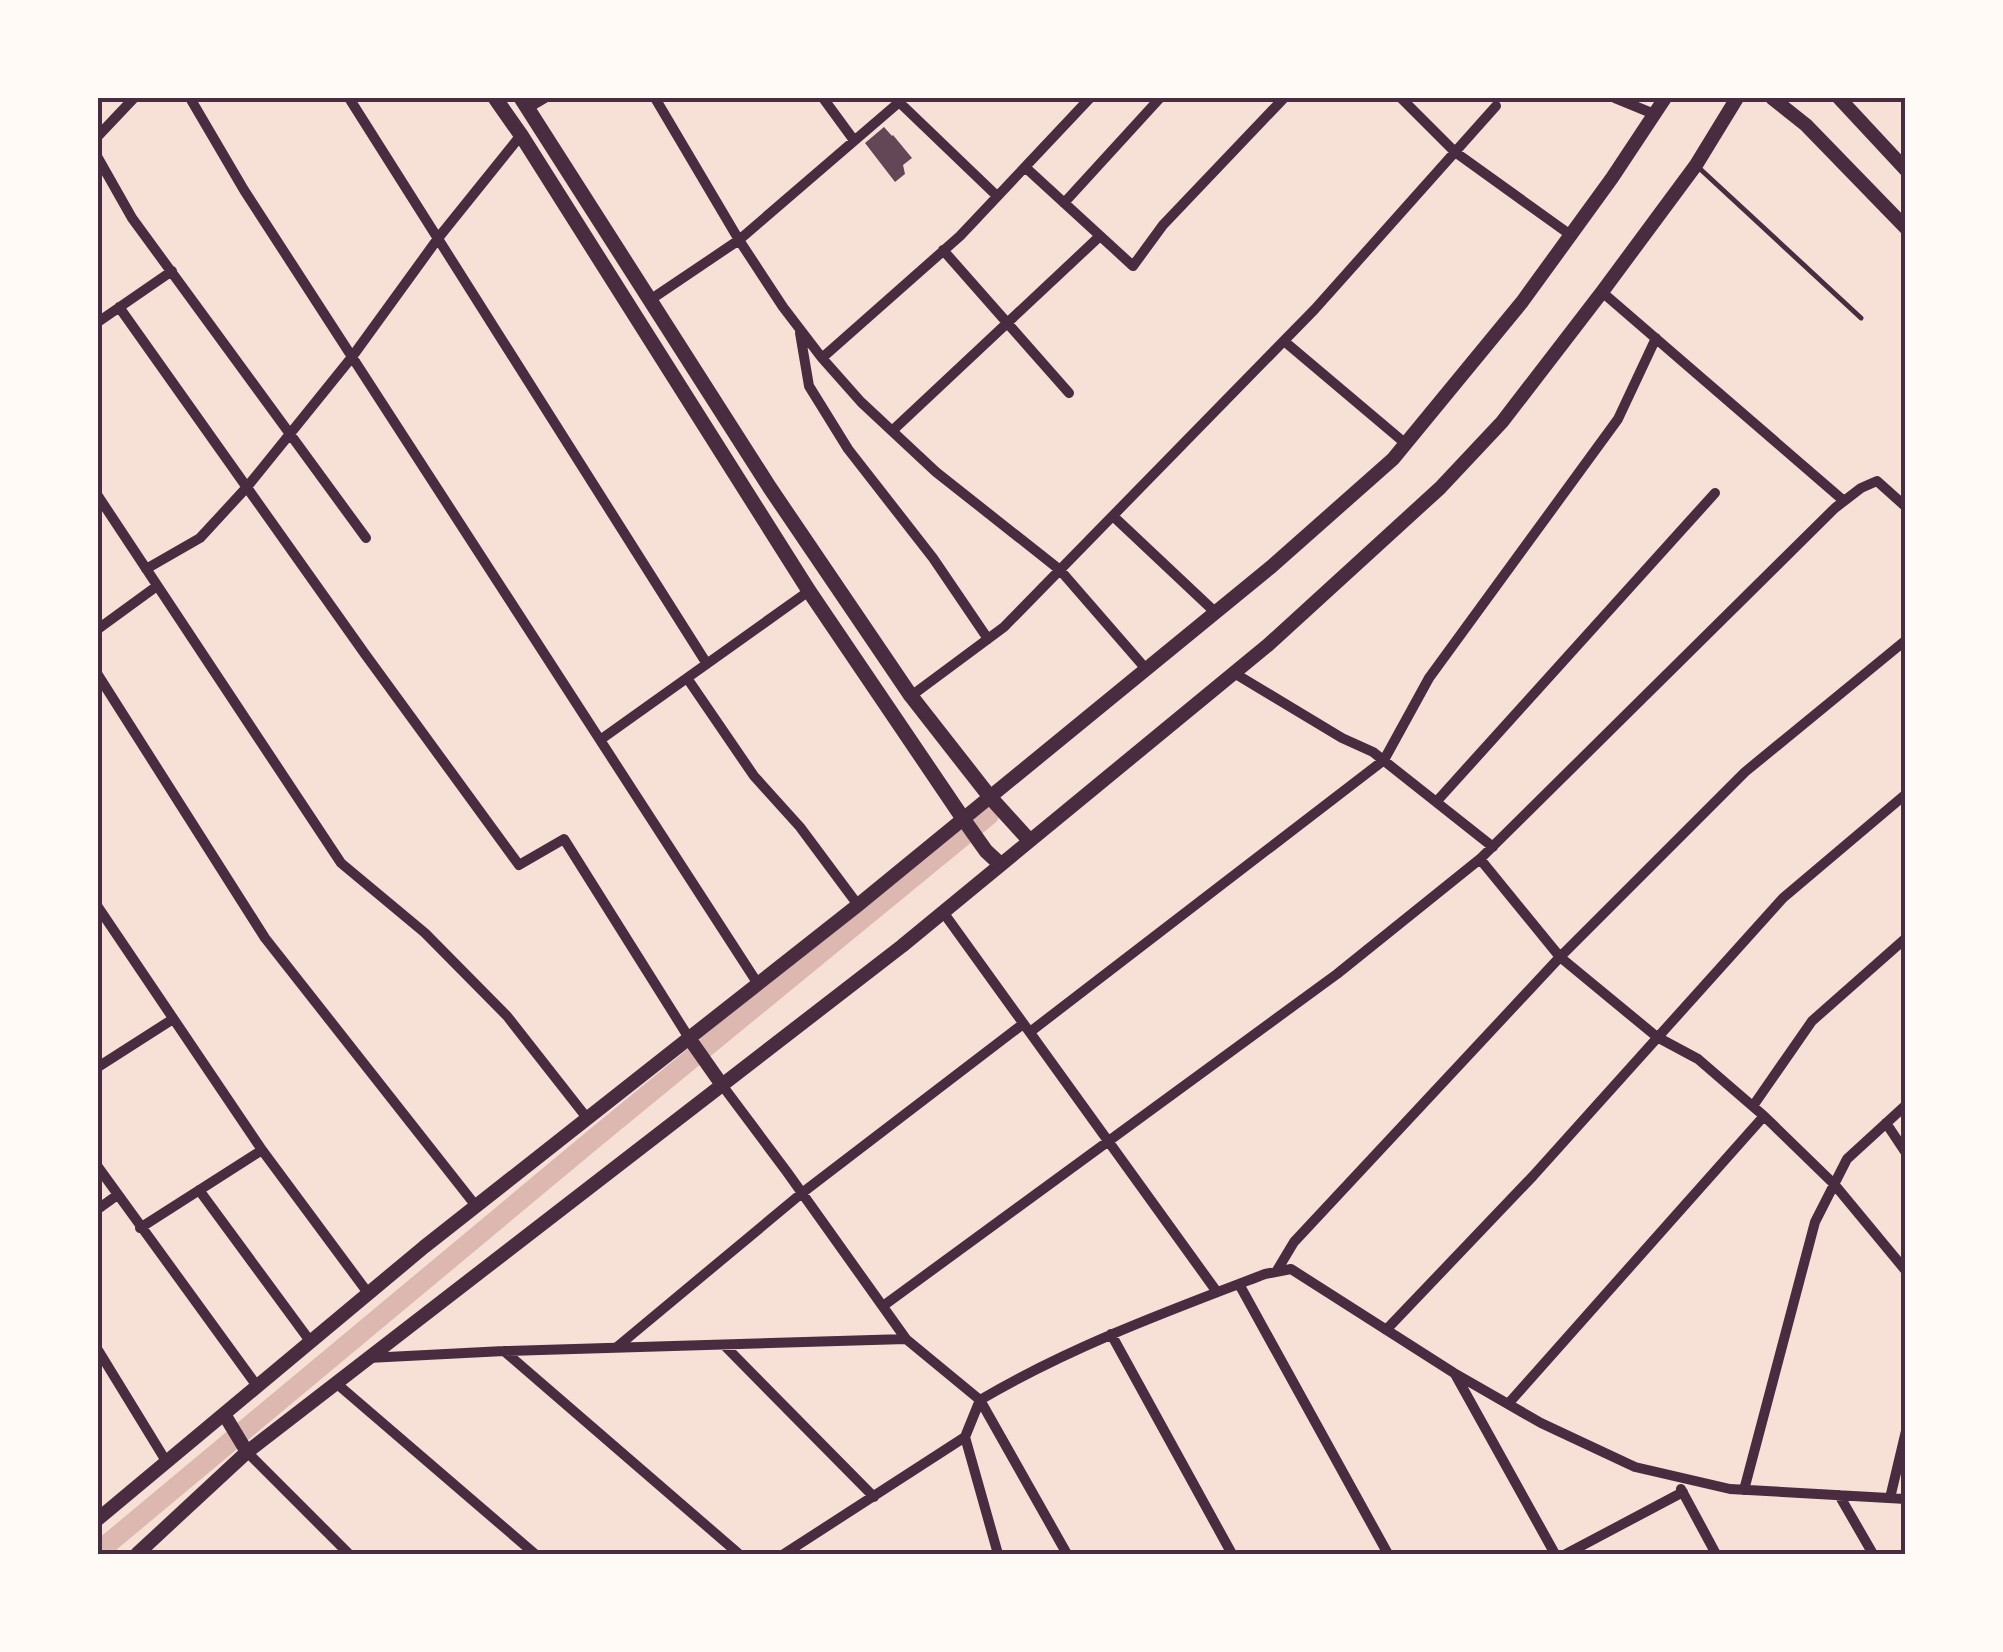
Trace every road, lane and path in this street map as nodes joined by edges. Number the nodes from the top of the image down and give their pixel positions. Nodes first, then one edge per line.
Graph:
1 (134, 98) edge
2 (190, 98) edge
3 (349, 98) edge
4 (494, 98) edge
5 (545, 98) edge
6 (655, 98) edge
7 (823, 98) edge
8 (1090, 98) edge
9 (1160, 98) edge
10 (1284, 98) edge
11 (1401, 98) edge
12 (1615, 98) edge
13 (1664, 98) edge
14 (1737, 98) edge
15 (1772, 98) edge
16 (1839, 98) edge
17 (901, 100) edge
18 (524, 103) edge
19 (1496, 106) dead end
20 (1654, 114) junction
21 (521, 135) junction
22 (98, 136) edge
23 (853, 139) junction
24 (1455, 152) junction
25 (98, 158) edge
26 (1696, 165) junction
27 (1024, 167) junction
28 (1906, 170) edge
29 (998, 196) junction
30 (1064, 203) junction
31 (1906, 228) edge
32 (439, 236) junction
33 (1100, 236) junction
34 (1572, 236) junction
35 (739, 240) junction
36 (943, 250) junction
37 (172, 271) junction
38 (1602, 292) junction
39 (650, 300) junction
40 (119, 307) junction
41 (1860, 318) dead end
42 (98, 322) edge
43 (1007, 324) junction
44 (799, 328) junction
45 (1656, 338) junction
46 (1284, 341) junction
47 (352, 357) junction
48 (822, 358) junction
49 (1070, 394) dead end
50 (892, 431) junction
51 (291, 434) junction
52 (1406, 444) junction
53 (247, 488) junction
54 (1715, 493) dead end
55 (98, 496) edge
56 (1844, 501) junction
57 (1906, 507) edge
58 (1112, 516) junction
59 (366, 538) dead end
60 (146, 569) junction
61 (1060, 570) junction
62 (157, 586) junction
63 (809, 591) junction
64 (1215, 612) junction
65 (98, 629) edge
66 (988, 638) junction
67 (1906, 640) edge
68 (707, 664) junction
69 (1146, 669) junction
70 (1234, 673) junction
71 (98, 675) edge
72 (687, 678) junction
73 (910, 696) junction
74 (600, 740) junction
75 (1384, 760) junction
76 (1906, 794) edge
77 (990, 797) junction
78 (1438, 801) junction
79 (964, 819) junction
80 (1030, 840) junction
81 (1493, 847) junction
82 (1480, 858) junction
83 (1000, 864) junction
84 (858, 906) junction
85 (98, 907) edge
86 (942, 912) junction
87 (1906, 938) edge
88 (1560, 957) junction
89 (758, 984) junction
90 (173, 1019) junction
91 (1026, 1028) junction
92 (1658, 1037) junction
93 (690, 1039) junction
94 (98, 1066) edge
95 (721, 1084) junction
96 (1906, 1105) edge
97 (1753, 1106) junction
98 (1764, 1116) junction
99 (587, 1118) junction
100 (1886, 1123) junction
101 (1108, 1140) junction
102 (262, 1150) junction
103 (1906, 1153) edge
104 (98, 1168) edge
105 (1834, 1184) junction
106 (199, 1190) junction
107 (802, 1193) junction
108 (116, 1196) junction
109 (476, 1206) junction
110 (98, 1209) edge
111 (140, 1228) junction
112 (1276, 1272) junction
113 (1906, 1272) edge
114 (1239, 1284) junction
115 (1217, 1292) junction
116 (368, 1294) junction
117 (882, 1306) junction
118 (1386, 1330) junction
119 (1111, 1334) junction
120 (906, 1339) junction
121 (310, 1341) junction
122 (724, 1344) junction
123 (616, 1348) junction
124 (98, 1350) edge
125 (504, 1351) junction
126 (368, 1358) junction
127 (1454, 1374) junction
128 (336, 1383) junction
129 (257, 1386) junction
130 (980, 1400) junction
131 (1508, 1404) junction
132 (224, 1414) junction
133 (1906, 1431) edge
134 (965, 1438) junction
135 (246, 1452) junction
136 (166, 1461) junction
137 (1674, 1476) junction
138 (1744, 1490) junction
139 (1683, 1492) junction
140 (1838, 1495) junction
141 (874, 1497) junction
142 (1890, 1498) junction
143 (1906, 1499) edge
144 (98, 1519) edge
145 (137, 1554) edge
146 (349, 1554) edge
147 (535, 1554) edge
148 (739, 1554) edge
149 (784, 1554) edge
150 (996, 1554) edge
151 (1067, 1554) edge
152 (1232, 1554) edge
153 (1388, 1554) edge
154 (1555, 1554) edge
155 (1566, 1554) edge
156 (1716, 1554) edge
157 (1873, 1554) edge

1 - 22 street
2 - 47 street
3 - 32 street
4 - 21 main road
5 - 18 street
6 - 35 street
7 - 23 street
8 - 27 street
9 - 30 street
10 - 33 street
11 - 24 street
12 - 20 street
13 - 20 street
14 - 26 street
15 - 31 street
16 - 28 street
17 - 23 street
17 - 29 street
18 - 39 main road
19 - 24 street
20 - 34 street
21 - 32 street
21 - 63 main road
23 - 35 street
24 - 34 street
24 - 46 street
25 - 37 street
26 - 38 street
26 - 41 lane
27 - 29 street
27 - 30 street
29 - 36 street
30 - 33 street
32 - 47 street
32 - 68 street
33 - 43 street
34 - 52 street
35 - 39 street
35 - 44 street
36 - 43 street
36 - 48 street
37 - 40 street
37 - 51 street
38 - 45 street
38 - 70 street
39 - 73 main road
40 - 42 street
40 - 53 street
43 - 49 street
43 - 50 street
44 - 48 street
44 - 66 street
45 - 56 street
45 - 75 street
46 - 52 street
46 - 58 street
47 - 51 street
47 - 74 street
48 - 50 street
50 - 61 street
51 - 53 street
51 - 59 street
52 - 64 street
53 - 60 street
53 - 93 street
54 - 78 street
55 - 60 street
56 - 57 street
56 - 81 street
58 - 61 street
58 - 64 street
60 - 62 street
61 - 66 street
61 - 69 street
62 - 65 street
62 - 99 street
63 - 68 street
63 - 79 main road
64 - 69 street
66 - 73 street
67 - 88 street
68 - 72 street
69 - 77 street
70 - 75 street
70 - 80 street
71 - 109 street
72 - 74 street
72 - 84 street
73 - 77 main road
74 - 89 street
75 - 78 street
75 - 91 street
76 - 92 street
77 - 79 street
77 - 80 main road
78 - 81 street
79 - 83 main road
79 - 84 street
80 - 83 street
81 - 82 street
82 - 88 street
82 - 101 street
83 - 86 street
84 - 89 street
85 - 90 street
86 - 91 street
86 - 95 street
87 - 97 street
88 - 92 street
88 - 112 street
89 - 93 street
90 - 94 street
90 - 102 street
91 - 101 street
91 - 107 street
92 - 97 street
92 - 118 street
93 - 95 street
93 - 99 street
95 - 107 street
95 - 126 street
96 - 100 street
97 - 98 street
98 - 105 street
98 - 131 street
99 - 109 street
100 - 103 street
100 - 105 street
101 - 115 street
101 - 117 street
102 - 106 street
102 - 116 street
104 - 108 street
105 - 113 street
105 - 138 street
106 - 111 street
106 - 121 street
107 - 117 street
107 - 123 street
108 - 110 street
108 - 111 street
109 - 116 street
111 - 129 street
112 - 114 street
112 - 118 street
114 - 115 street
114 - 153 street
115 - 119 street
116 - 121 street
117 - 120 street
118 - 127 street
119 - 130 street
119 - 152 street
120 - 122 street
120 - 130 street
121 - 129 street
122 - 123 street
122 - 141 street
123 - 125 street
124 - 136 street
125 - 126 street
125 - 148 street
126 - 128 street
127 - 131 street
127 - 154 street
128 - 135 street
128 - 147 street
129 - 132 street
130 - 134 street
130 - 151 street
131 - 137 street
132 - 135 street
132 - 136 street
133 - 142 street
134 - 141 street
134 - 150 street
135 - 145 street
135 - 146 street
136 - 144 street
137 - 138 street
137 - 139 street
138 - 140 street
139 - 155 street
139 - 156 street
140 - 142 street
140 - 157 street
141 - 149 street
142 - 143 street

